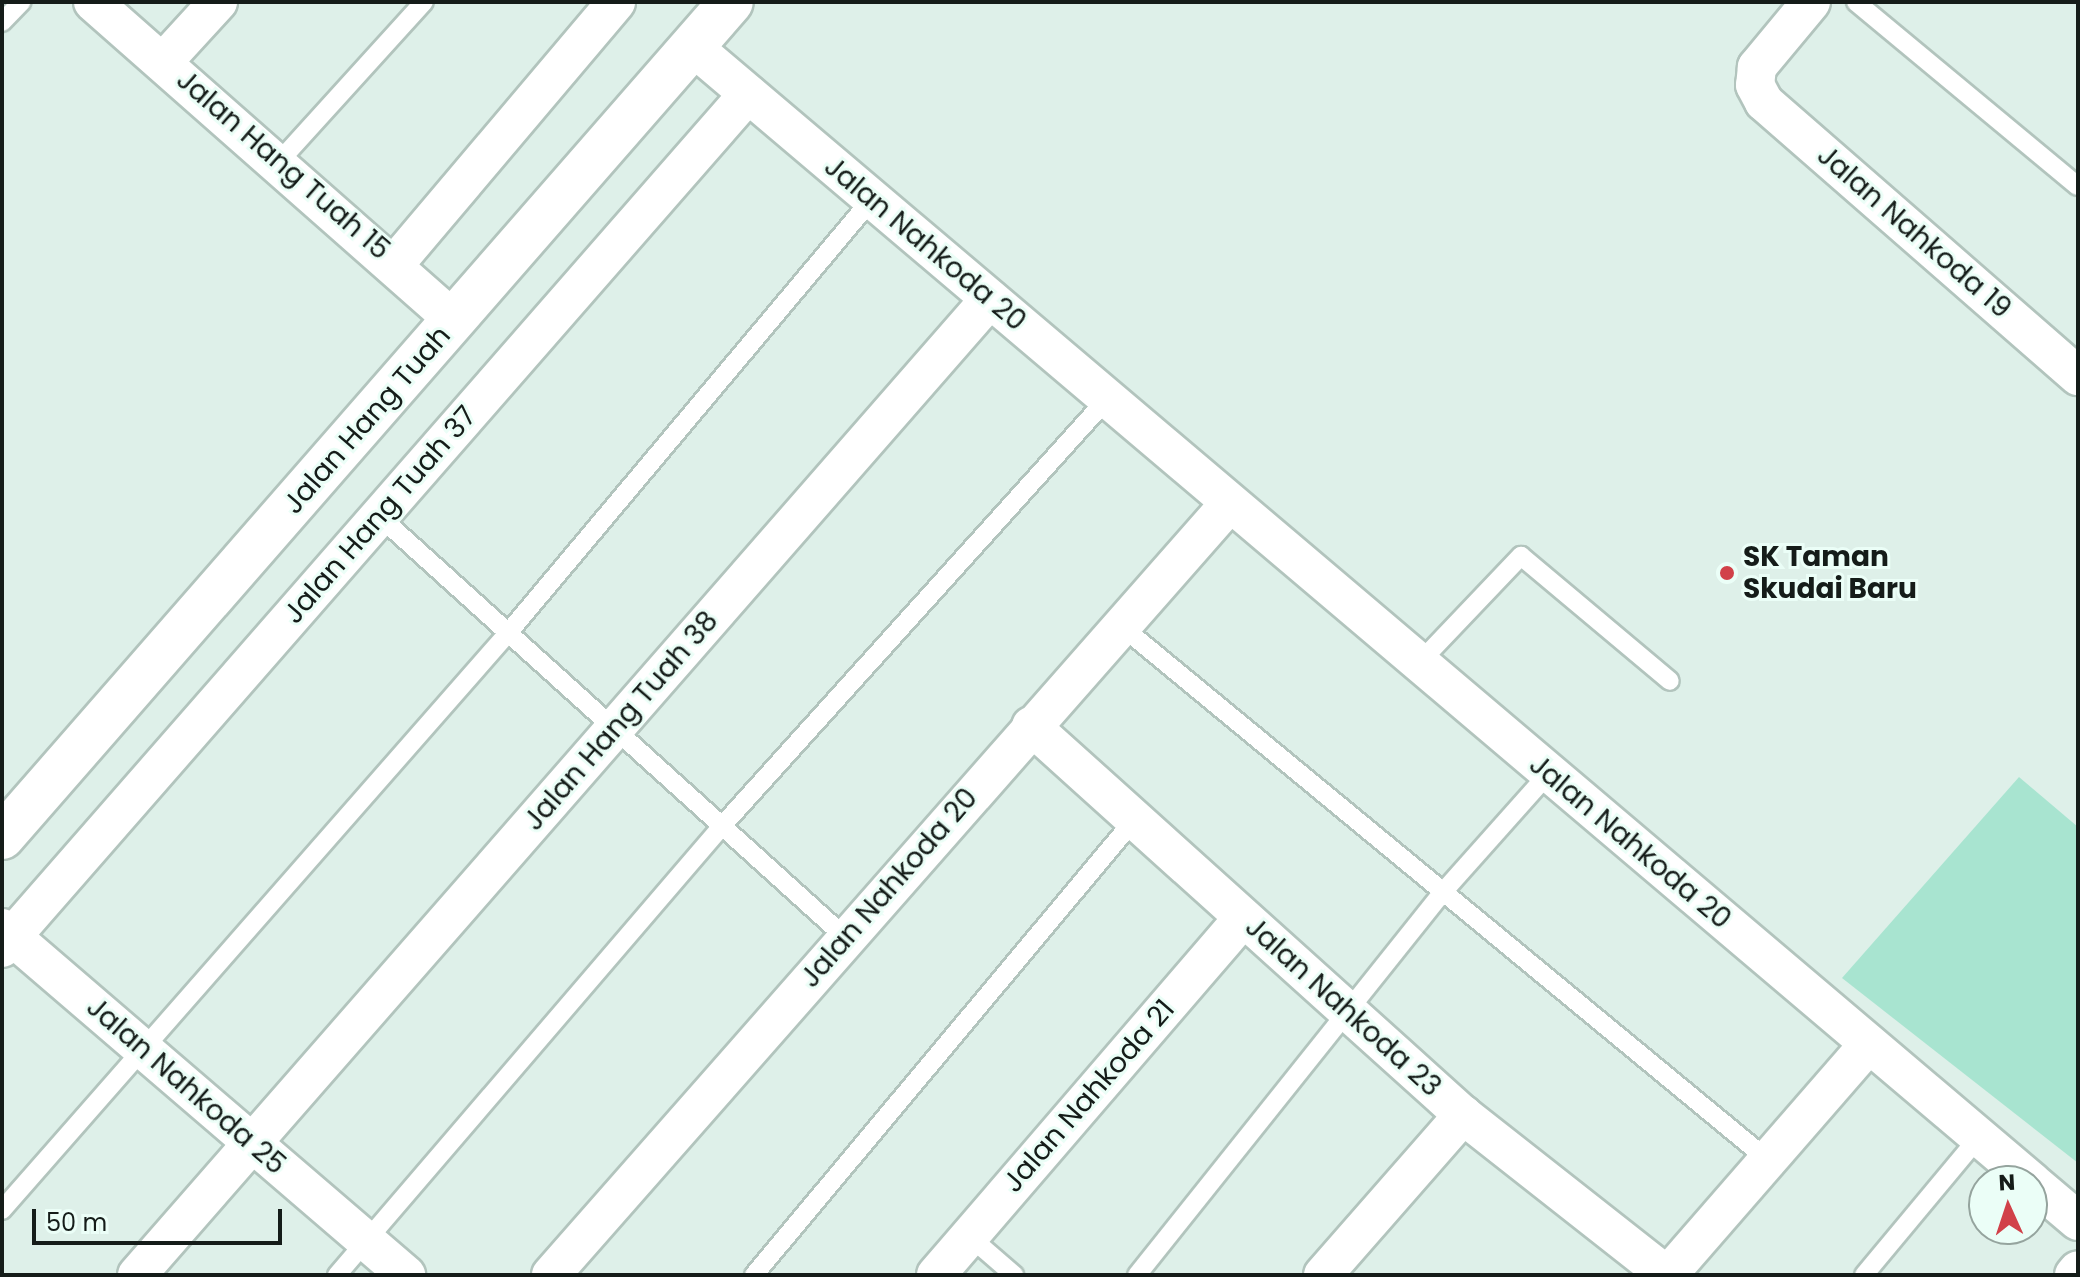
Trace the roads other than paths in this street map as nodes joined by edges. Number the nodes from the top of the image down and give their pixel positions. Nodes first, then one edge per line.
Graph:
1 (21, 2) edge
2 (93, 2) edge
3 (218, 2) edge
4 (424, 2) edge
5 (616, 2) edge
6 (731, 2) edge
7 (1811, 2) edge
8 (1856, 2) edge
9 (2, 22) edge
10 (693, 47) junction
11 (164, 61) junction
12 (748, 94) junction
13 (276, 165) junction
14 (2078, 186) edge
15 (872, 199) junction
16 (394, 265) junction
17 (990, 299) junction
18 (454, 320) junction
19 (2078, 376) edge
20 (1107, 399) junction
21 (1230, 503) junction
22 (379, 516) junction
23 (1120, 625) junction
24 (508, 633) junction
25 (1419, 663) junction
26 (1670, 681) dead end
27 (1031, 726) junction
28 (614, 729) junction
29 (1549, 773) junction
30 (1134, 820) junction
31 (722, 826) junction
32 (2, 837) edge
33 (1443, 892) junction
34 (1243, 918) junction
35 (5, 938) edge
36 (846, 938) junction
37 (1350, 1014) junction
38 (1869, 1044) junction
39 (142, 1048) junction
40 (1463, 1115) junction
41 (1979, 1137) junction
42 (253, 1143) junction
43 (1768, 1160) junction
44 (2011, 1165) edge
45 (2048, 1196) edge
46 (2, 1210) edge
47 (2078, 1221) edge
48 (969, 1236) junction
49 (365, 1241) junction
50 (2078, 1270) edge
51 (137, 1275) edge
52 (337, 1275) edge
53 (406, 1275) edge
54 (551, 1275) edge
55 (754, 1275) edge
56 (936, 1275) edge
57 (1014, 1275) edge
58 (1137, 1275) edge
59 (1323, 1275) edge
60 (1667, 1275) edge
61 (1864, 1275) edge
62 (2074, 1275) edge

1 - 9 lane
2 - 11 street, Jalan Hang Tuah 15
3 - 11 street
4 - 13 lane
5 - 16 street, Jalan Hang Tuah 15
6 - 10 street, Jalan Hang Tuah
7 - 19 street, Jalan Nahkoda 19
8 - 14 lane
10 - 12 street, Jalan Nahkoda 20
10 - 18 street, Jalan Hang Tuah
11 - 13 street, Jalan Hang Tuah 15
12 - 15 street, Jalan Nahkoda 20
12 - 22 street, Jalan Hang Tuah 37
13 - 16 street, Jalan Hang Tuah 15
15 - 17 street, Jalan Nahkoda 20
15 - 24 lane
16 - 18 street
17 - 20 street, Jalan Nahkoda 20
17 - 28 street, Jalan Hang Tuah 38
18 - 32 street, Jalan Hang Tuah
20 - 21 street, Jalan Nahkoda 20
20 - 31 lane
21 - 23 street, Jalan Nahkoda 20
21 - 25 street, Jalan Nahkoda 20
22 - 24 lane
22 - 35 street, Jalan Hang Tuah 37
23 - 27 street, Jalan Nahkoda 20
23 - 33 lane
24 - 28 lane
24 - 39 lane
25 - 26 lane
25 - 29 street, Jalan Nahkoda 20
27 - 30 street, Jalan Nahkoda 23
27 - 36 street, Jalan Nahkoda 20
28 - 31 lane
28 - 42 street, Jalan Hang Tuah 38
29 - 33 lane
29 - 38 street, Jalan Nahkoda 20
30 - 34 street, Jalan Nahkoda 23
30 - 55 lane
31 - 36 lane
31 - 49 lane
33 - 37 lane
33 - 43 lane
34 - 37 street, Jalan Nahkoda 23
34 - 48 street, Jalan Nahkoda 21
35 - 39 street, Jalan Nahkoda 25
36 - 54 street, Jalan Nahkoda 20
37 - 40 street, Jalan Nahkoda 23
37 - 58 lane
38 - 41 street, Jalan Nahkoda 20
38 - 43 street
39 - 42 street, Jalan Nahkoda 25
39 - 46 lane
40 - 59 street
40 - 60 street, Jalan Nahkoda 23
41 - 44 street, Jalan Nahkoda 20
41 - 61 lane
42 - 49 street, Jalan Nahkoda 25
42 - 51 street, Jalan Hang Tuah 38
43 - 60 street
45 - 47 street, Jalan Nahkoda 20
48 - 56 street, Jalan Nahkoda 21
48 - 57 lane
49 - 52 lane
49 - 53 street, Jalan Nahkoda 25
50 - 62 street

